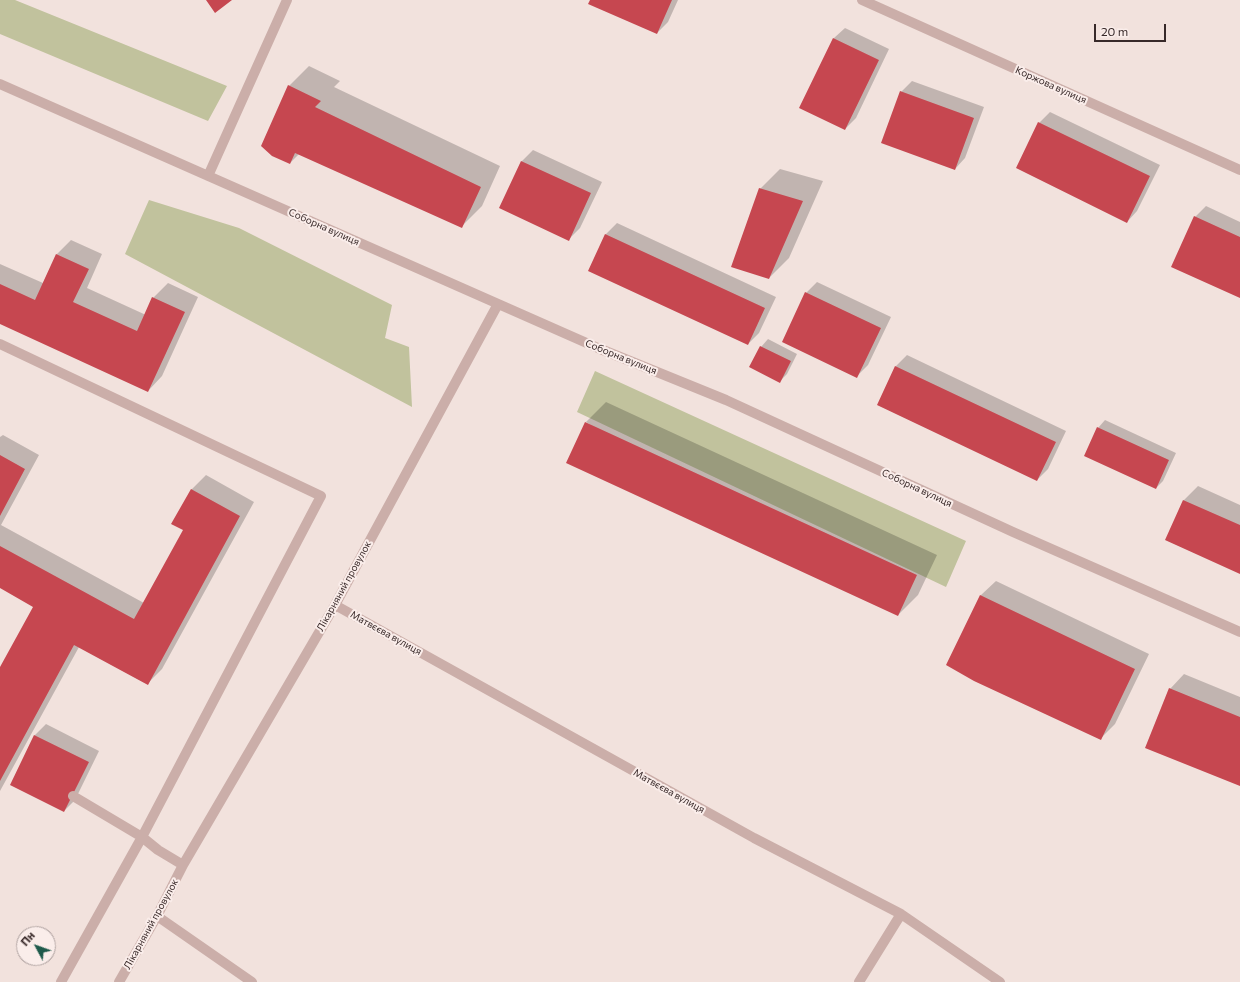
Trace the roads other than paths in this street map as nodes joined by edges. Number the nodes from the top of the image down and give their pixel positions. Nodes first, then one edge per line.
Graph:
1 (287, 0) edge
2 (862, 0) edge
3 (0, 84) edge
4 (1240, 170) edge
5 (208, 176) junction
6 (498, 304) junction
7 (0, 344) edge
8 (335, 605) junction
9 (1240, 632) edge
10 (73, 796) dead end
11 (142, 837) junction
12 (183, 865) junction
13 (901, 914) junction
14 (157, 916) junction
15 (61, 982) edge
16 (119, 982) edge
17 (252, 982) edge
18 (859, 982) edge
19 (1000, 982) edge

1 - 5 street
2 - 4 street, Коржова вулиця
3 - 5 street, Соборна вулиця
5 - 6 street, Соборна вулиця
6 - 8 street, Лікарняний провулок
6 - 9 street, Соборна вулиця
7 - 11 street
8 - 12 street, Лікарняний провулок
8 - 13 street, Матвєєва вулиця
10 - 11 street
11 - 12 street
11 - 15 street
12 - 14 street, Лікарняний провулок
13 - 18 street
13 - 19 street, Матвєєва вулиця
14 - 16 street, Лікарняний провулок
14 - 17 street

